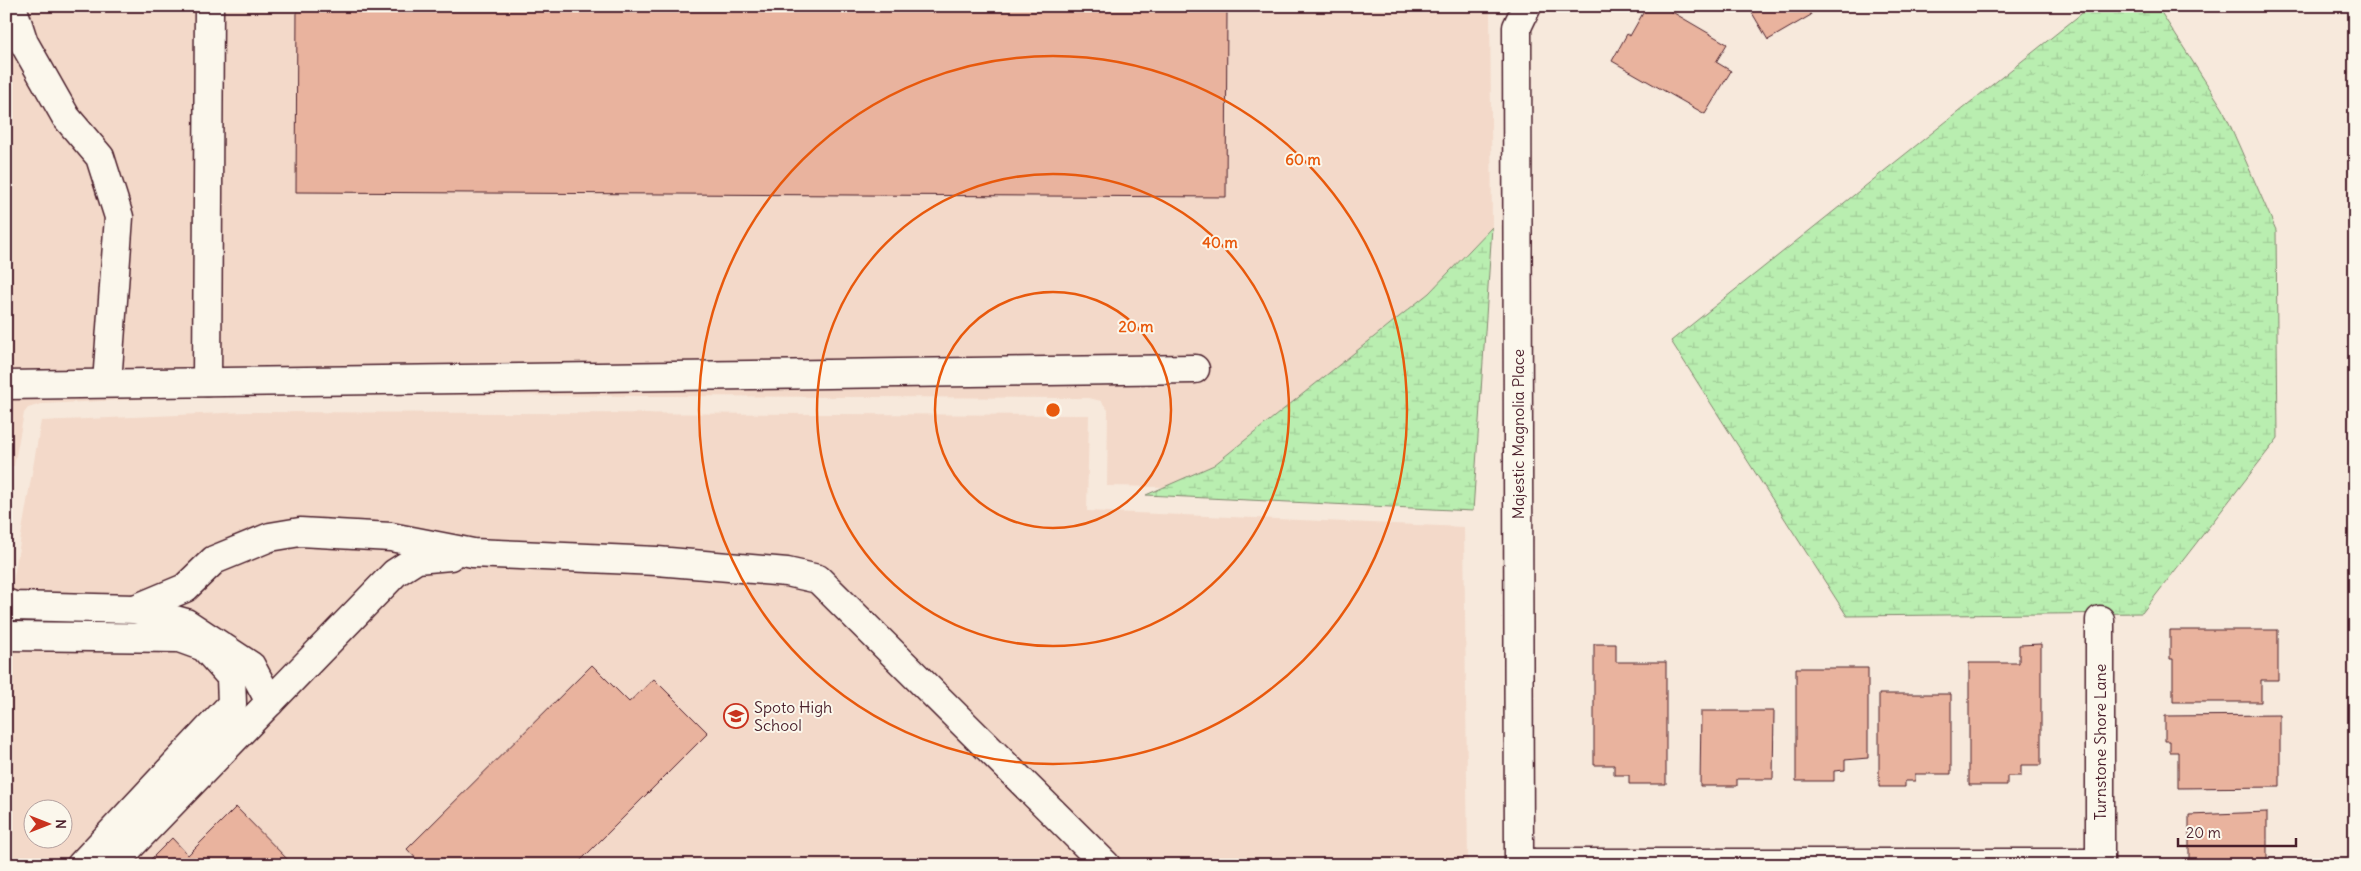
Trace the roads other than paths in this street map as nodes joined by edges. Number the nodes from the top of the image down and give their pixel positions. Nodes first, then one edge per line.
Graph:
1 (12, 6) edge
2 (209, 6) edge
3 (1528, 6) edge
4 (1195, 369) dead end
5 (208, 382) junction
6 (107, 383) junction
7 (6, 385) edge
8 (473, 553) junction
9 (6, 603) edge
10 (136, 609) junction
11 (2100, 620) dead end
12 (6, 636) edge
13 (270, 702) junction
14 (1519, 864) edge
15 (2100, 864) edge
16 (81, 865) edge
17 (112, 865) edge
18 (1106, 865) edge

1 - 6 street
2 - 5 street
3 - 14 street, Majestic Magnolia Place
4 - 5 street
5 - 6 street
6 - 7 street
8 - 10 street
8 - 13 street
8 - 18 street
9 - 10 street
10 - 13 street
11 - 15 street, Turnstone Shore Lane
12 - 16 street
13 - 17 street
14 - 15 street

